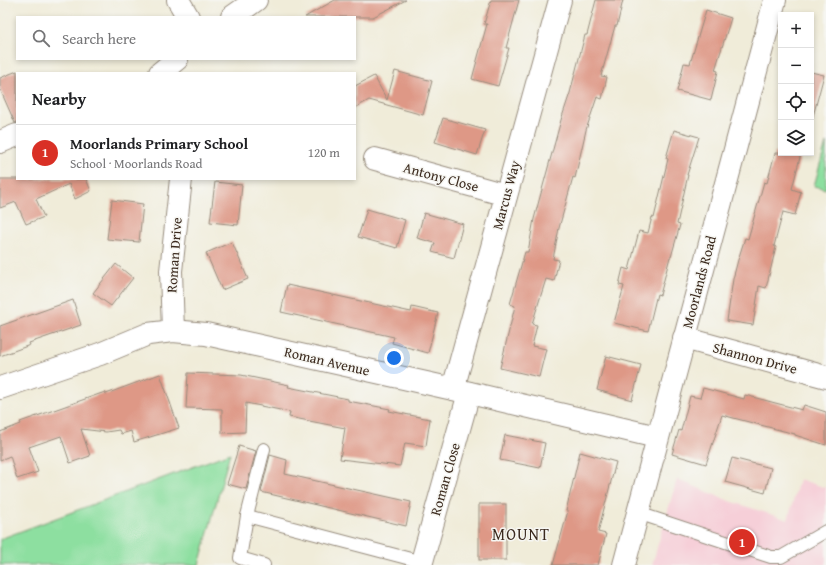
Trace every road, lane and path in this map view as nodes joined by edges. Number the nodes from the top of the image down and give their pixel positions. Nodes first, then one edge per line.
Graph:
1 (178, 0) edge
2 (256, 0) edge
3 (560, 0) edge
4 (775, 0) edge
5 (187, 16) edge
6 (233, 16) edge
7 (176, 60) edge
8 (161, 72) edge
9 (16, 135) edge
10 (0, 142) edge
11 (375, 159) dead end
12 (181, 180) edge
13 (506, 195) junction
14 (173, 332) junction
15 (684, 338) junction
16 (826, 377) edge
17 (0, 388) edge
18 (461, 391) junction
19 (657, 438) junction
20 (264, 449) dead end
21 (638, 513) junction
22 (247, 516) junction
23 (826, 530) edge
24 (421, 564) edge
25 (264, 565) edge
26 (624, 565) edge

1 - 5 street
2 - 6 street
3 - 13 street, Marcus Way
4 - 15 street, Moorlands Road
7 - 8 street
9 - 10 street
11 - 13 street, Antony Close
12 - 14 street, Roman Drive
13 - 18 street, Marcus Way
14 - 17 street, Roman Avenue
14 - 18 street, Roman Avenue
15 - 16 street, Shannon Drive
15 - 19 street, Moorlands Road
18 - 19 street, Roman Avenue
18 - 24 street, Roman Close
19 - 21 street, Moorlands Road
20 - 22 lane
21 - 23 lane
21 - 26 street, Moorlands Road
22 - 24 lane
22 - 25 lane

